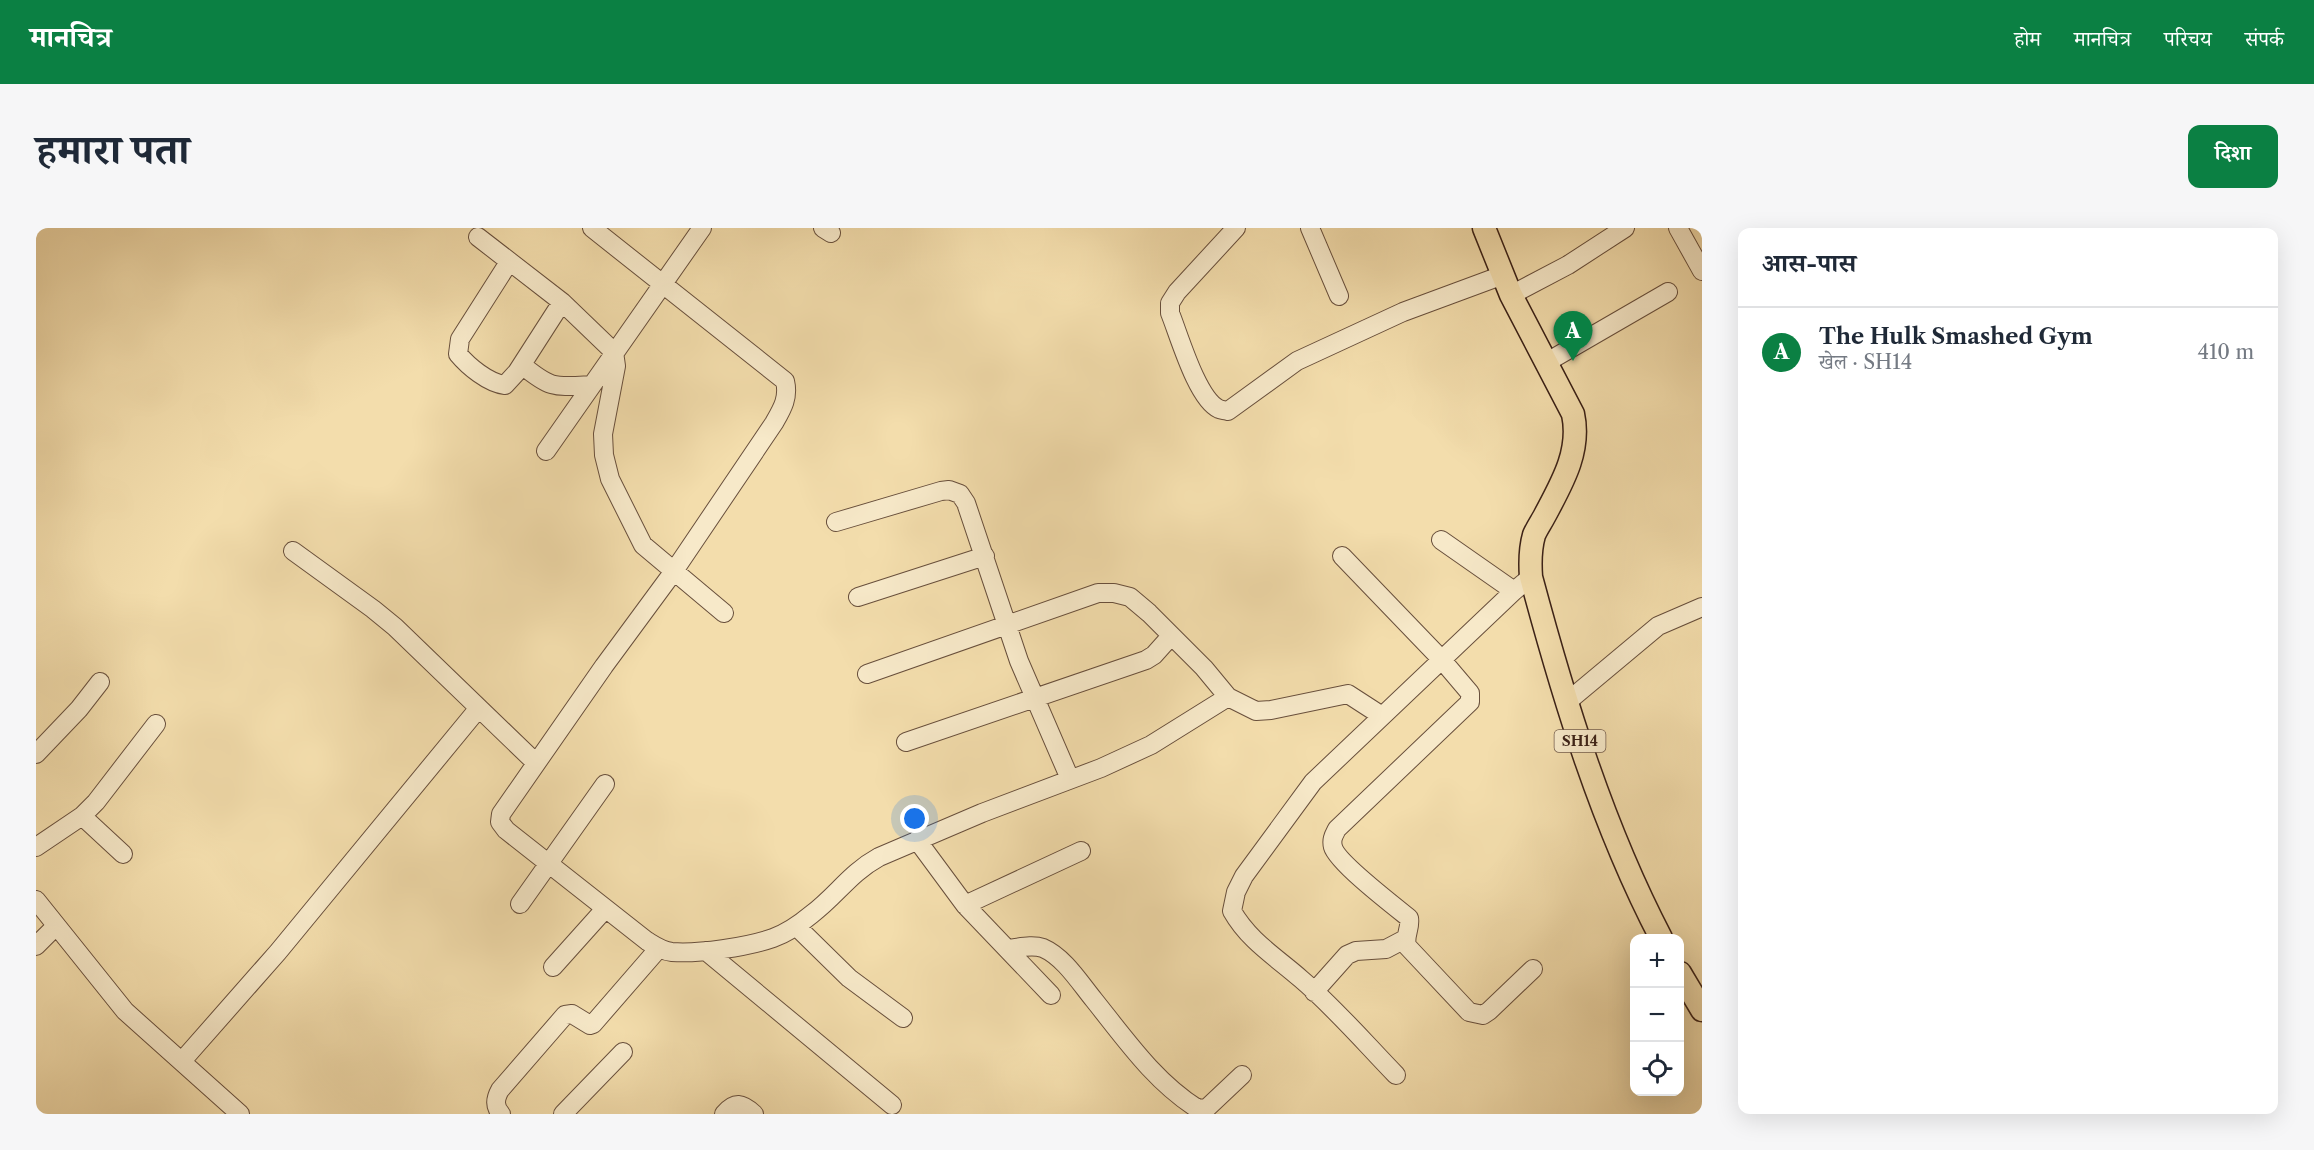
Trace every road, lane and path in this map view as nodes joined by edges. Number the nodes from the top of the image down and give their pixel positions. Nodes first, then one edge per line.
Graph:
1 (592, 228) edge
2 (1236, 228) edge
3 (1310, 228) edge
4 (1484, 228) edge
5 (1625, 228) edge
6 (1678, 228) edge
7 (698, 230) edge
8 (478, 237) dead end
9 (509, 262) junction
10 (1702, 270) edge
11 (663, 284) junction
12 (1507, 285) junction
13 (1668, 292) dead end
14 (1339, 296) dead end
15 (562, 302) junction
16 (614, 352) junction
17 (1546, 362) junction
18 (522, 365) junction
19 (591, 385) junction
20 (546, 451) dead end
21 (836, 522) dead end
22 (1441, 540) dead end
23 (293, 551) dead end
24 (985, 555) junction
25 (1342, 556) dead end
26 (674, 571) junction
27 (1531, 577) junction
28 (1514, 591) junction
29 (858, 597) dead end
30 (1702, 607) edge
31 (724, 613) dead end
32 (1008, 626) junction
33 (1172, 636) junction
34 (1442, 660) junction
35 (867, 674) dead end
36 (100, 682) dead end
37 (1035, 698) junction
38 (1228, 698) junction
39 (1567, 702) junction
40 (478, 709) junction
41 (1382, 716) junction
42 (156, 724) dead end
43 (906, 742) dead end
44 (36, 754) edge
45 (536, 763) junction
46 (1070, 779) junction
47 (605, 784) dead end
48 (82, 816) junction
49 (917, 840) junction
50 (36, 847) edge
51 (1081, 851) dead end
52 (123, 854) dead end
53 (549, 864) junction
54 (36, 900) edge
55 (520, 904) dead end
56 (965, 905) junction
57 (605, 909) junction
58 (56, 926) junction
59 (796, 926) junction
60 (1659, 934) edge
61 (1405, 939) junction
62 (36, 946) edge
63 (659, 948) junction
64 (1007, 950) junction
65 (706, 951) junction
66 (553, 967) dead end
67 (1533, 969) dead end
68 (1684, 980) edge
69 (1314, 992) junction
70 (1051, 995) dead end
71 (1702, 1010) edge
72 (903, 1018) dead end
73 (623, 1052) dead end
74 (182, 1061) junction
75 (1242, 1075) dead end
76 (1396, 1075) dead end
77 (892, 1105) dead end
78 (240, 1114) edge
79 (501, 1114) edge
80 (563, 1114) edge
81 (724, 1114) edge
82 (754, 1114) edge

1 - 11 street
2 - 12 street
3 - 14 street
4 - 12 main road, SH14
5 - 12 street
6 - 10 street
7 - 11 street
8 - 9 street
9 - 15 street
9 - 18 street
11 - 16 street
11 - 26 street
12 - 17 main road, SH14
13 - 17 street
15 - 16 street
15 - 18 street
16 - 19 street
16 - 26 street
17 - 27 main road, SH14
18 - 19 street
19 - 20 street
21 - 24 street
22 - 28 street
23 - 40 street
24 - 29 street
24 - 32 street
25 - 34 street
26 - 31 street
26 - 45 street
27 - 28 street
27 - 39 main road, SH14
28 - 34 street
30 - 39 street
32 - 33 street
32 - 35 street
32 - 37 street
33 - 37 street
33 - 38 street
34 - 41 street
34 - 61 street
36 - 44 street
37 - 43 street
37 - 46 street
38 - 41 street
38 - 46 street
39 - 60 main road, SH14
40 - 45 street
40 - 74 street
41 - 69 street
42 - 48 street
45 - 53 street
46 - 49 street
47 - 53 street
48 - 50 street
48 - 52 street
49 - 56 street
49 - 59 street
51 - 56 street
53 - 55 street
53 - 57 street
54 - 58 street
56 - 64 street
57 - 63 street
57 - 66 street
58 - 62 street
58 - 74 street
59 - 65 street
59 - 72 street
61 - 67 street
61 - 69 street
63 - 65 street
63 - 79 street
64 - 70 street
64 - 75 street
65 - 77 street
68 - 71 main road
69 - 76 street
73 - 80 street
74 - 78 street
81 - 82 street

